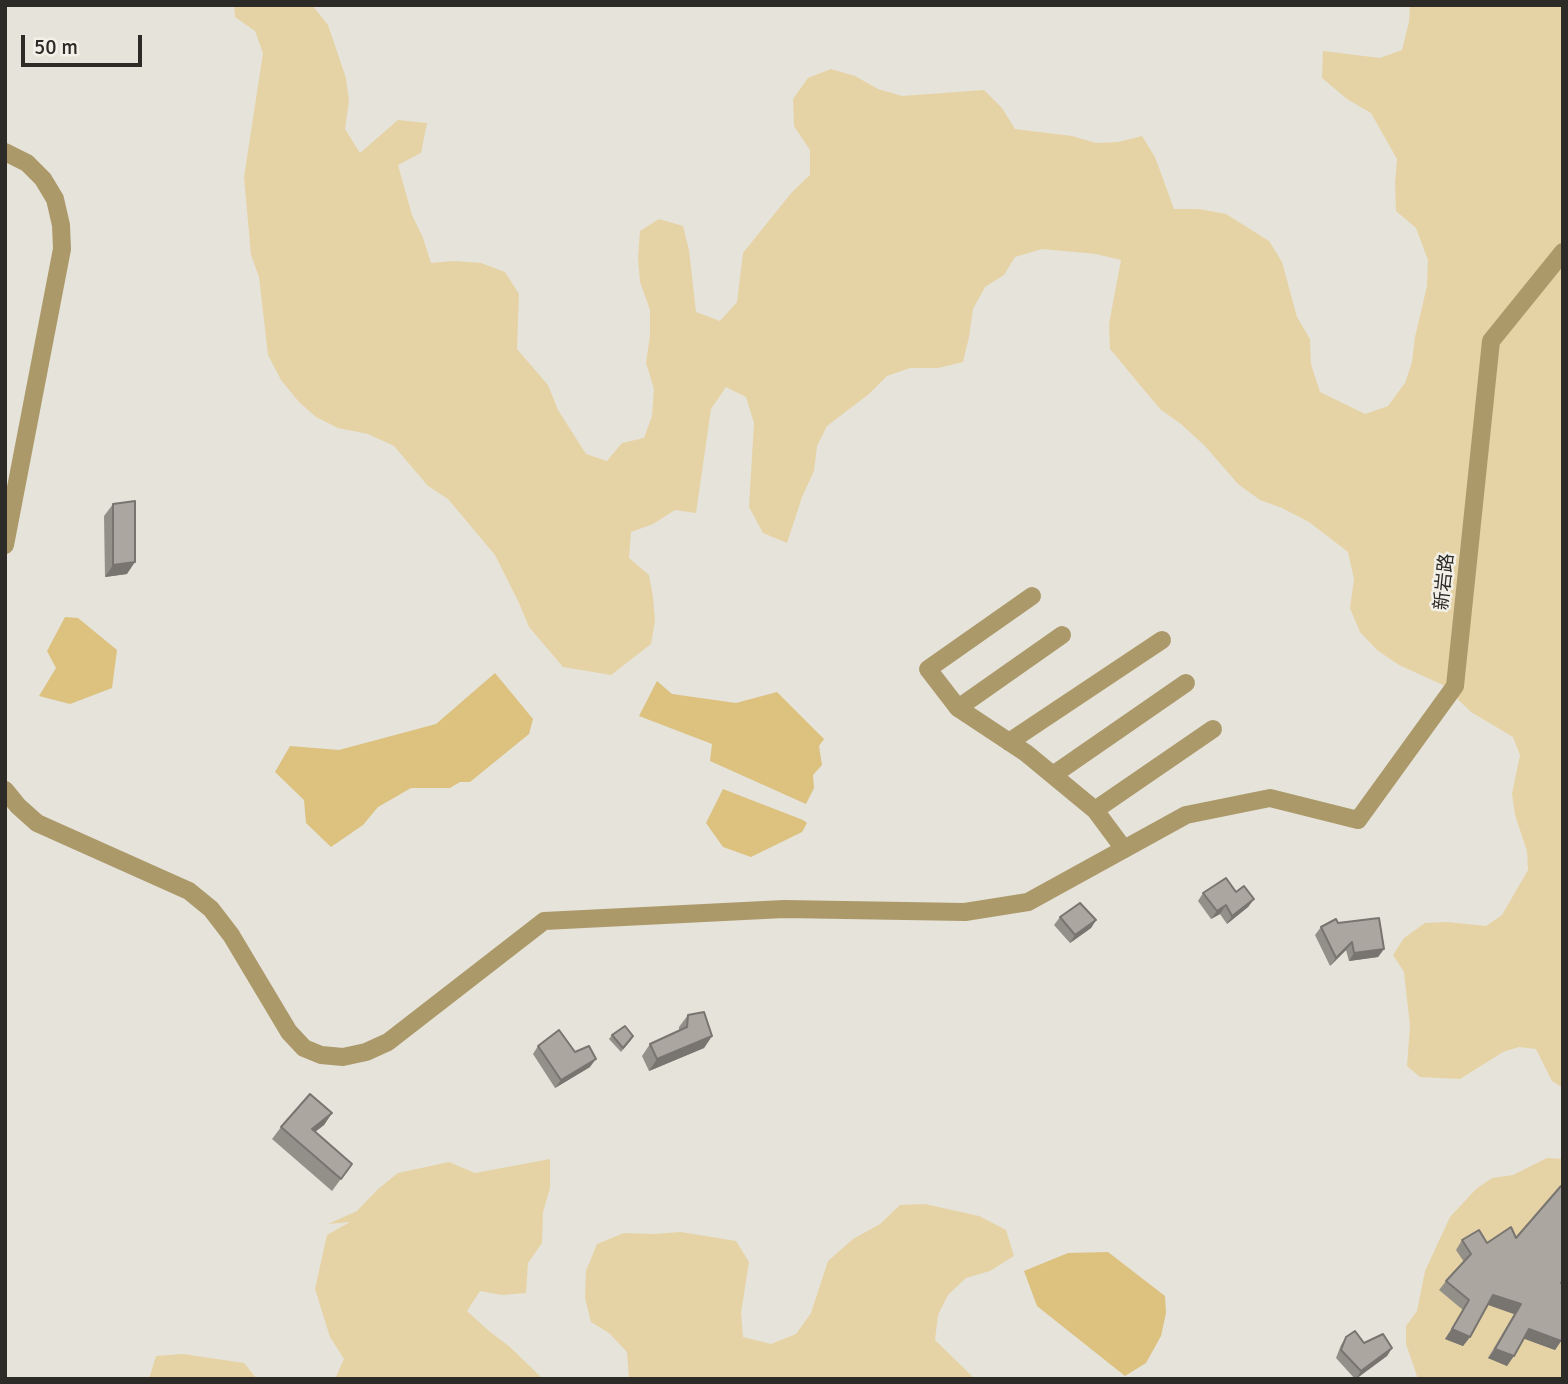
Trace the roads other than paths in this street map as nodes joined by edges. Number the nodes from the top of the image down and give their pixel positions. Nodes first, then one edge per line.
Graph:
1 (5, 152) edge
2 (1563, 252) edge
3 (5, 545) edge
4 (1032, 596) dead end
5 (1062, 635) dead end
6 (1162, 640) dead end
7 (1186, 683) dead end
8 (958, 708) junction
9 (1213, 729) dead end
10 (1009, 742) junction
11 (1053, 775) junction
12 (5, 790) edge
13 (5, 808) edge
14 (1095, 810) junction
15 (37, 823) junction
16 (1124, 849) junction

1 - 3 street
2 - 16 street, 新岩路
4 - 8 street
5 - 8 street
6 - 10 street
7 - 11 street
8 - 10 street
9 - 14 street
10 - 11 street
11 - 14 street
12 - 15 street
13 - 15 street
14 - 16 street
15 - 16 street

